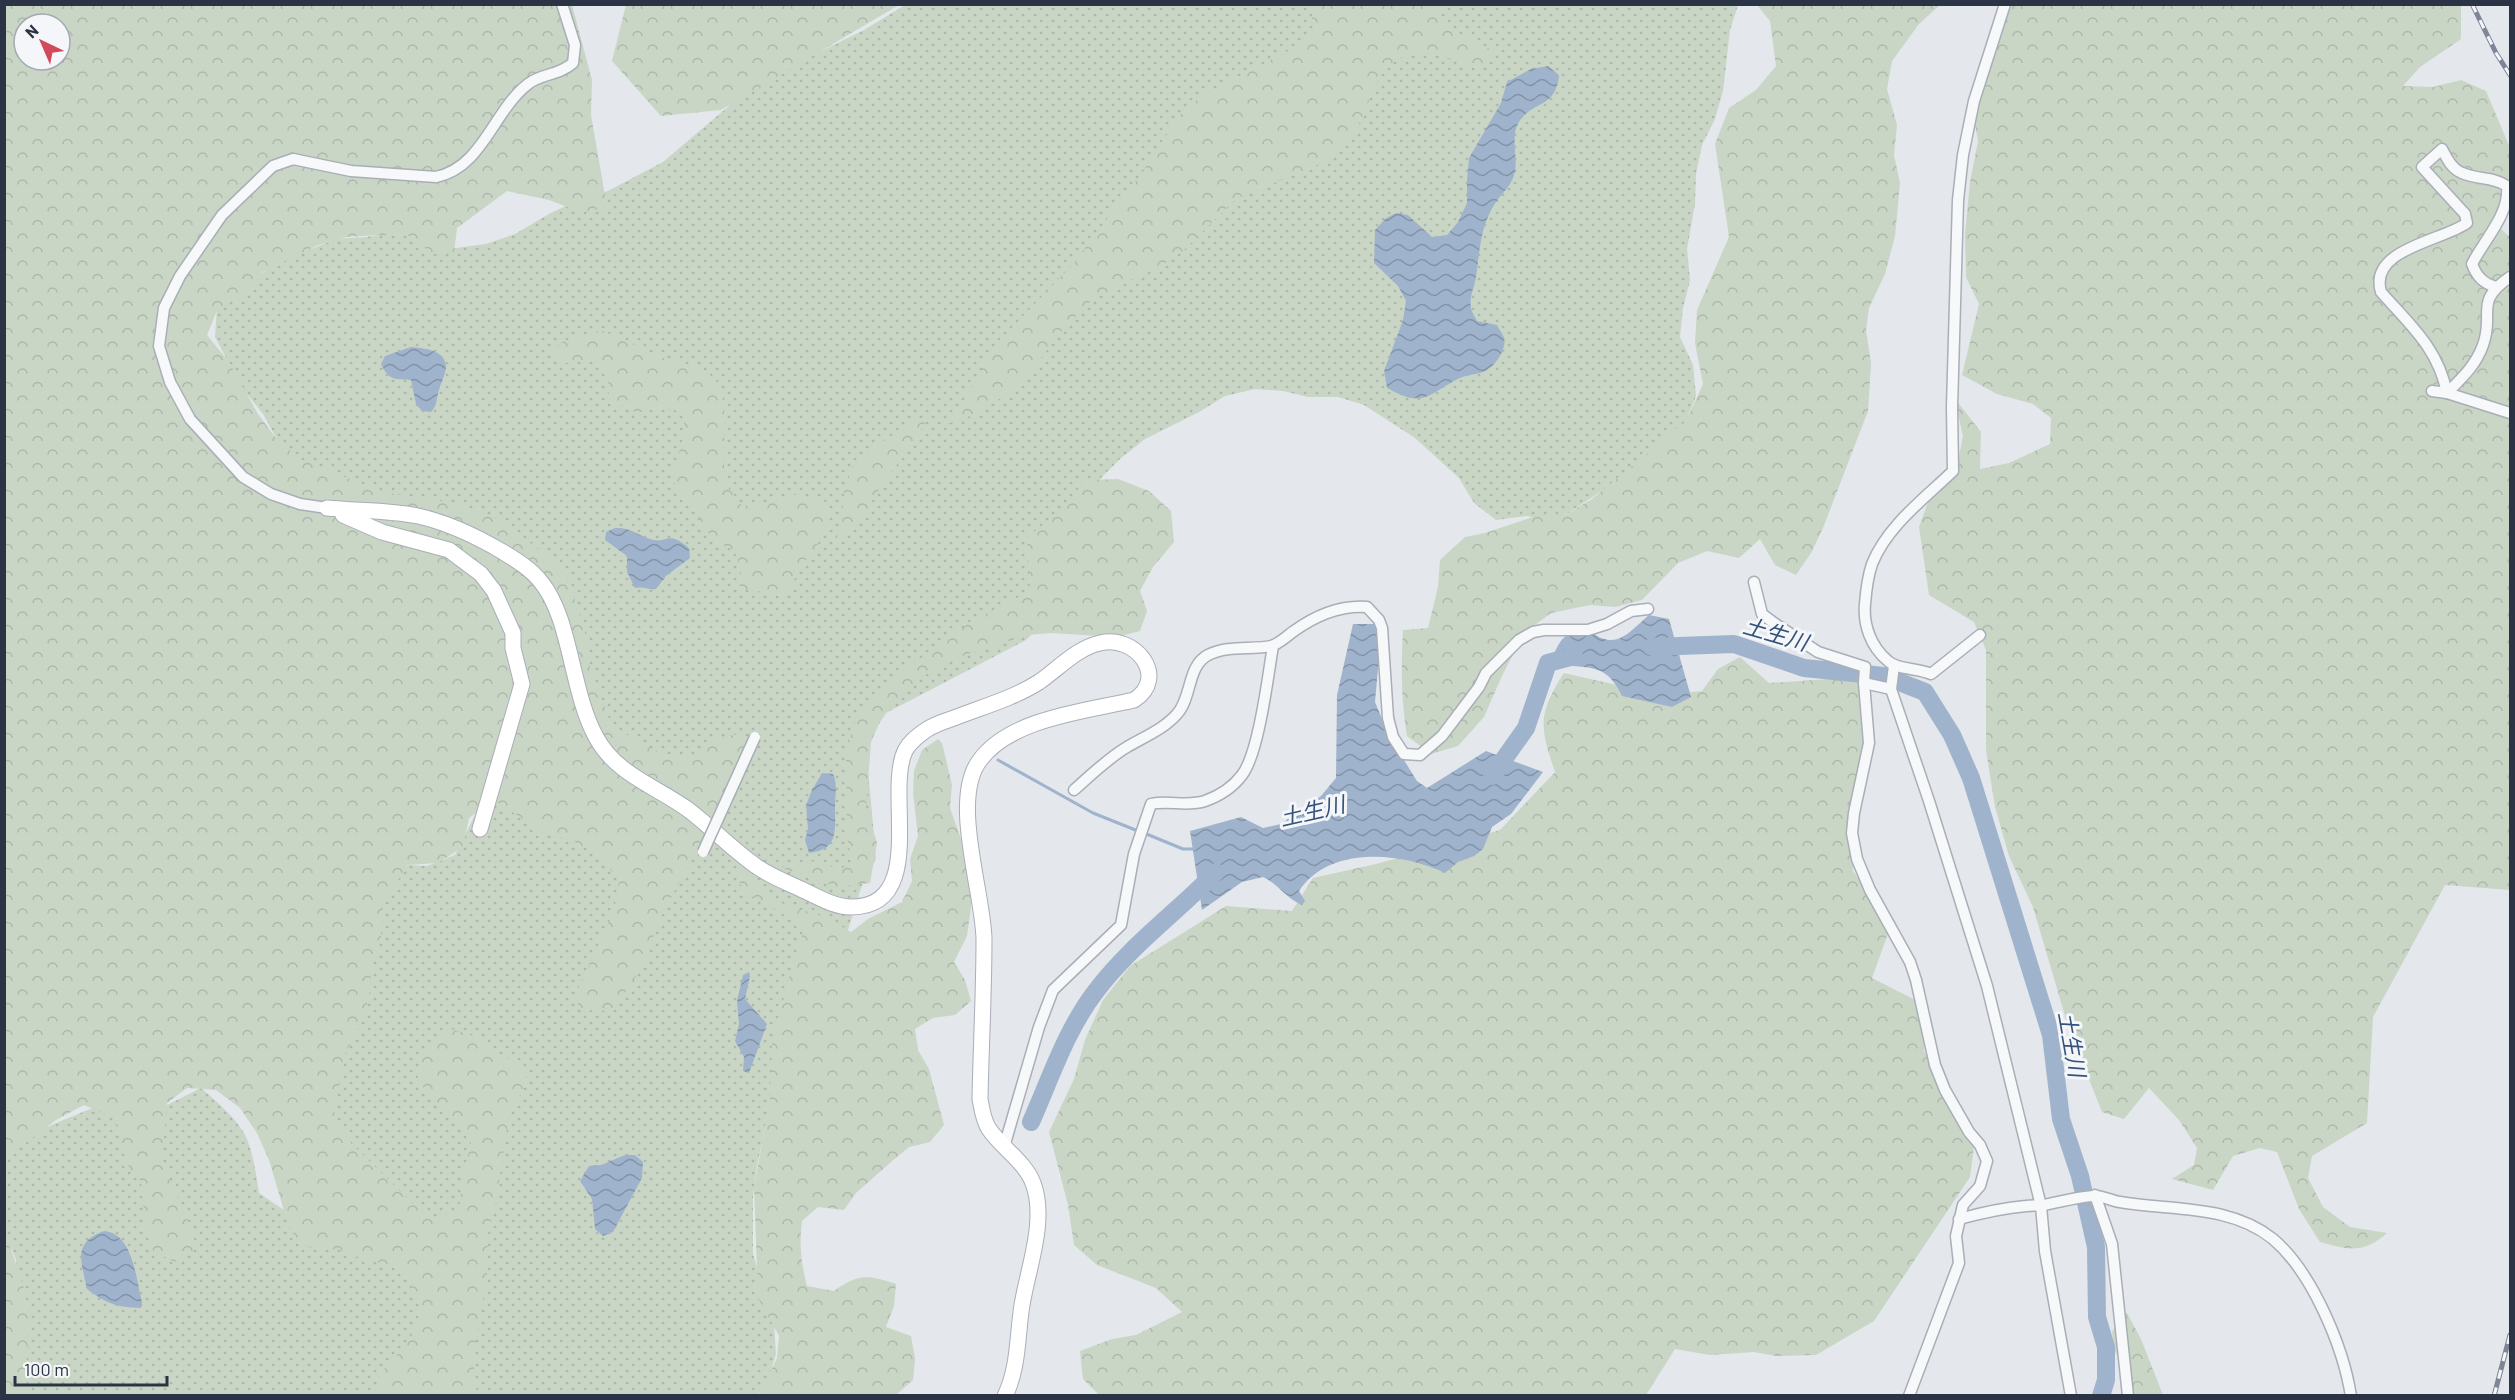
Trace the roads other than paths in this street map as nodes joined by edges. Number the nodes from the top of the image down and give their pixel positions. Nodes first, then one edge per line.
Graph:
1 (562, 4) edge
2 (2005, 4) edge
3 (2511, 277) edge
4 (2496, 287) junction
5 (2432, 391) dead end
6 (2447, 393) junction
7 (2511, 413) edge
8 (327, 508) junction
9 (1754, 582) dead end
10 (1648, 609) dead end
11 (1980, 635) dead end
12 (1273, 645) junction
13 (1894, 666) junction
14 (1863, 683) junction
15 (1891, 687) junction
16 (755, 737) dead end
17 (1074, 790) dead end
18 (480, 829) dead end
19 (703, 852) dead end
20 (1004, 1146) junction
21 (2095, 1195) junction
22 (2040, 1206) junction
23 (1959, 1219) junction
24 (1005, 1395) edge
25 (1909, 1395) edge
26 (2071, 1395) edge
27 (2128, 1395) edge
28 (2351, 1395) edge

1 - 8 street
2 - 13 street
3 - 4 street
4 - 6 street
4 - 6 street
5 - 6 street
6 - 7 street
8 - 18 street
8 - 20 street
9 - 14 street
10 - 12 street
11 - 13 street
12 - 17 street
12 - 20 street
13 - 15 street
14 - 15 street
14 - 23 street
15 - 22 street
16 - 19 street, bridge
20 - 24 street
21 - 22 street
21 - 27 street
21 - 28 street
22 - 23 street
22 - 26 street
23 - 25 street

